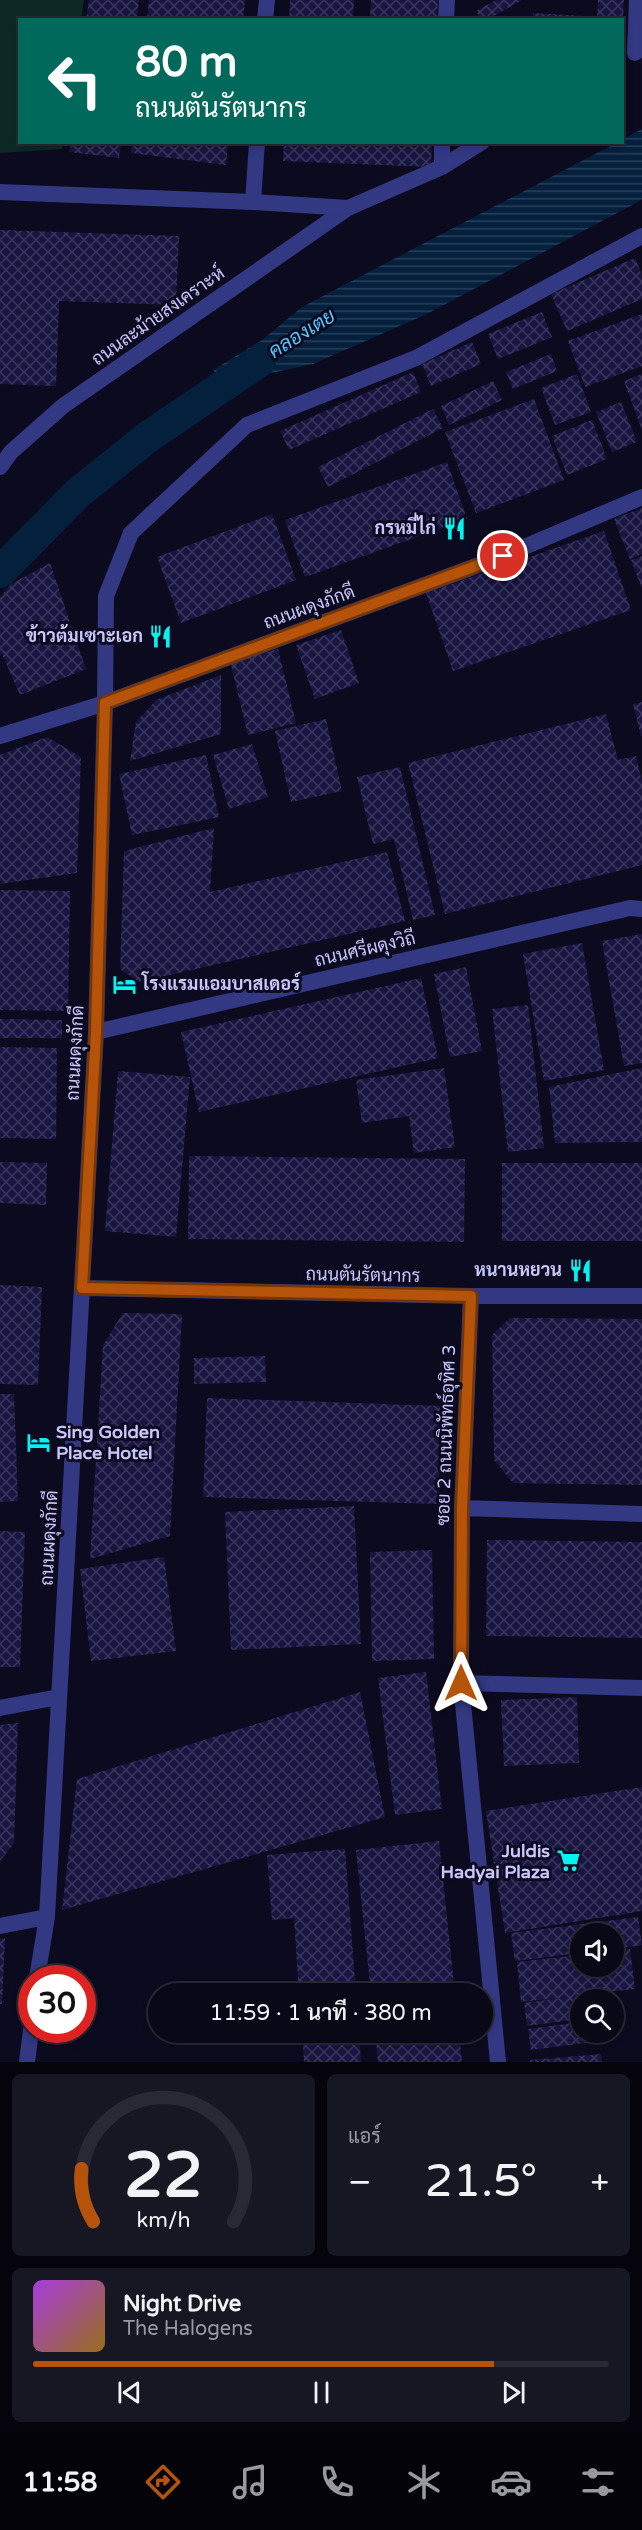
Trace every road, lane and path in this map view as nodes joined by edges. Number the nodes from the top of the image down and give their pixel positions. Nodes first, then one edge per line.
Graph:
1 (267, 0) edge
2 (447, 0) edge
3 (637, 0) edge
4 (265, 18) edge
5 (446, 18) edge
6 (633, 54) edge
7 (257, 144) edge
8 (442, 144) edge
9 (479, 144) edge
10 (442, 167) junction
11 (0, 192) edge
12 (253, 201) junction
13 (348, 208) junction
14 (642, 236) edge
15 (6, 450) edge
16 (0, 467) edge
17 (642, 497) edge
18 (105, 703) junction
19 (0, 736) edge
20 (642, 909) edge
21 (96, 1032) junction
22 (82, 1288) junction
23 (471, 1296) junction
24 (642, 1296) edge
25 (462, 1508) junction
26 (642, 1514) edge
27 (461, 1683) junction
28 (642, 1688) edge
29 (59, 1697) junction
30 (0, 1708) edge
31 (46, 1917) junction
32 (0, 1926) edge
33 (39, 1965) edge
34 (29, 2043) edge
35 (27, 2062) edge
36 (498, 2062) edge

1 - 4 street
2 - 5 street
3 - 6 street
7 - 12 street
8 - 10 street
9 - 10 street, ถนนละม้ายสงเคราะห์
10 - 13 street, ถนนละม้ายสงเคราะห์
11 - 12 street, ถนนละม้ายสงเคราะห์
12 - 13 street, ถนนละม้ายสงเคราะห์
13 - 15 street, ถนนละม้ายสงเคราะห์
14 - 18 street
15 - 16 street, ถนนละม้ายสงเคราะห์
17 - 18 street, ถนนผดุงภักดี
18 - 19 street
18 - 21 street, ถนนผดุงภักดี
20 - 21 street, ถนนศรีผดุงวิถี
21 - 22 street, ถนนผดุงภักดี
22 - 23 street, ถนนตันรัตนากร
22 - 29 street, ถนนผดุงภักดี
23 - 24 street, ถนนตันรัตนากร
23 - 25 street, ซอย 2 ถนนนิพัทธ์อุทิศ 3
25 - 26 street
25 - 27 street, ซอย 2 ถนนนิพัทธ์อุทิศ 3
27 - 28 street
27 - 36 street, ซอย 2 ถนนนิพัทธ์อุทิศ 3
29 - 30 street
29 - 31 street, ถนนผดุงภักดี
31 - 32 street
31 - 33 street, ถนนผดุงภักดี
34 - 35 street

